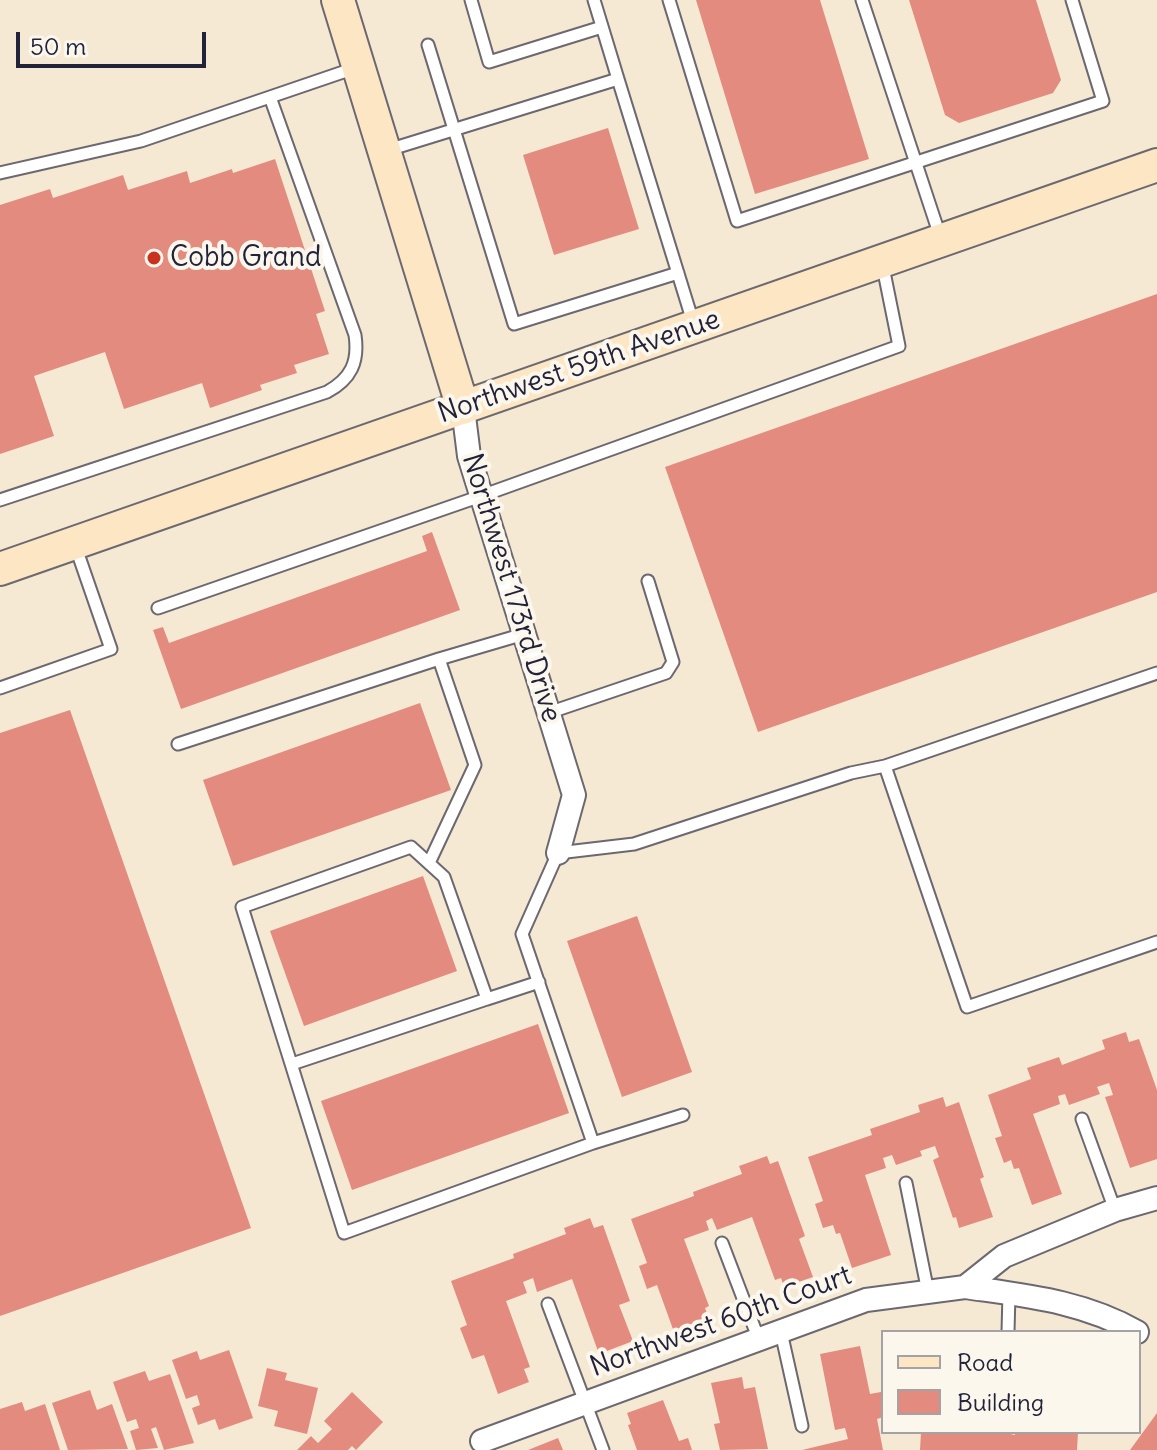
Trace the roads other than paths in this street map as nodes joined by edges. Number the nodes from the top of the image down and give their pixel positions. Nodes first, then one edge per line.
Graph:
1 (338, 0) edge
2 (471, 0) edge
3 (594, 0) edge
4 (669, 0) edge
5 (862, 0) edge
6 (1072, 0) edge
7 (602, 27) junction
8 (428, 45) dead end
9 (359, 66) junction
10 (618, 79) junction
11 (270, 97) junction
12 (455, 130) junction
13 (384, 151) junction
14 (915, 163) junction
15 (1157, 165) edge
16 (0, 173) edge
17 (941, 241) junction
18 (882, 261) junction
19 (678, 273) junction
20 (695, 327) junction
21 (463, 408) junction
22 (481, 496) junction
23 (0, 500) edge
24 (74, 544) junction
25 (0, 569) edge
26 (648, 581) dead end
27 (158, 608) dead end
28 (524, 634) junction
29 (439, 659) junction
30 (1157, 673) edge
31 (0, 688) edge
32 (548, 713) junction
33 (178, 744) dead end
34 (885, 766) junction
35 (558, 853) junction
36 (429, 863) junction
37 (1157, 942) edge
38 (539, 982) junction
39 (487, 999) junction
40 (292, 1064) junction
41 (683, 1115) dead end
42 (1082, 1119) dead end
43 (593, 1143) junction
44 (906, 1183) dead end
45 (1157, 1198) edge
46 (1115, 1210) junction
47 (722, 1243) dead end
48 (965, 1287) junction
49 (928, 1292) junction
50 (1009, 1293) junction
51 (548, 1304) dead end
52 (1008, 1330) edge
53 (1133, 1330) edge
54 (781, 1332) junction
55 (759, 1340) junction
56 (586, 1403) junction
57 (802, 1426) dead end
58 (481, 1447) edge
59 (603, 1450) edge

1 - 9 street, Northwest 173rd Drive
2 - 7 lane
3 - 7 lane
4 - 14 lane
5 - 14 lane
6 - 14 lane
7 - 10 lane
8 - 12 lane
9 - 11 lane
9 - 13 street, Northwest 173rd Drive
10 - 12 lane
10 - 19 lane
11 - 16 lane
11 - 23 lane
12 - 13 lane
12 - 19 lane
13 - 21 street, Northwest 173rd Drive
14 - 17 lane
15 - 17 street, Northwest 59th Avenue
17 - 18 street, Northwest 59th Avenue
18 - 20 street, Northwest 59th Avenue
18 - 22 lane
19 - 20 lane
20 - 21 street, Northwest 59th Avenue
21 - 22 street, Northwest 173rd Drive
21 - 24 street, Northwest 59th Avenue
22 - 27 lane
22 - 28 street, Northwest 173rd Drive
24 - 25 street, Northwest 59th Avenue
24 - 31 lane
26 - 32 lane
28 - 29 lane
28 - 32 street, Northwest 173rd Drive
29 - 33 lane
29 - 36 lane
30 - 34 lane
32 - 35 street, Northwest 173rd Drive
34 - 35 lane
34 - 37 lane
35 - 38 lane
36 - 39 lane
36 - 40 lane
38 - 39 lane
38 - 43 lane
39 - 40 lane
40 - 43 lane
41 - 43 lane
42 - 46 lane
44 - 49 lane
45 - 46 street
46 - 48 street
47 - 55 lane
48 - 49 street, Northwest 60th Court
48 - 50 street, Northwest 60th Court
49 - 54 street, Northwest 60th Court
50 - 52 lane
50 - 53 street, Northwest 60th Court
51 - 56 lane
54 - 55 street, Northwest 60th Court
54 - 57 lane
55 - 56 street, Northwest 60th Court
56 - 58 street, Northwest 60th Court
56 - 59 lane

